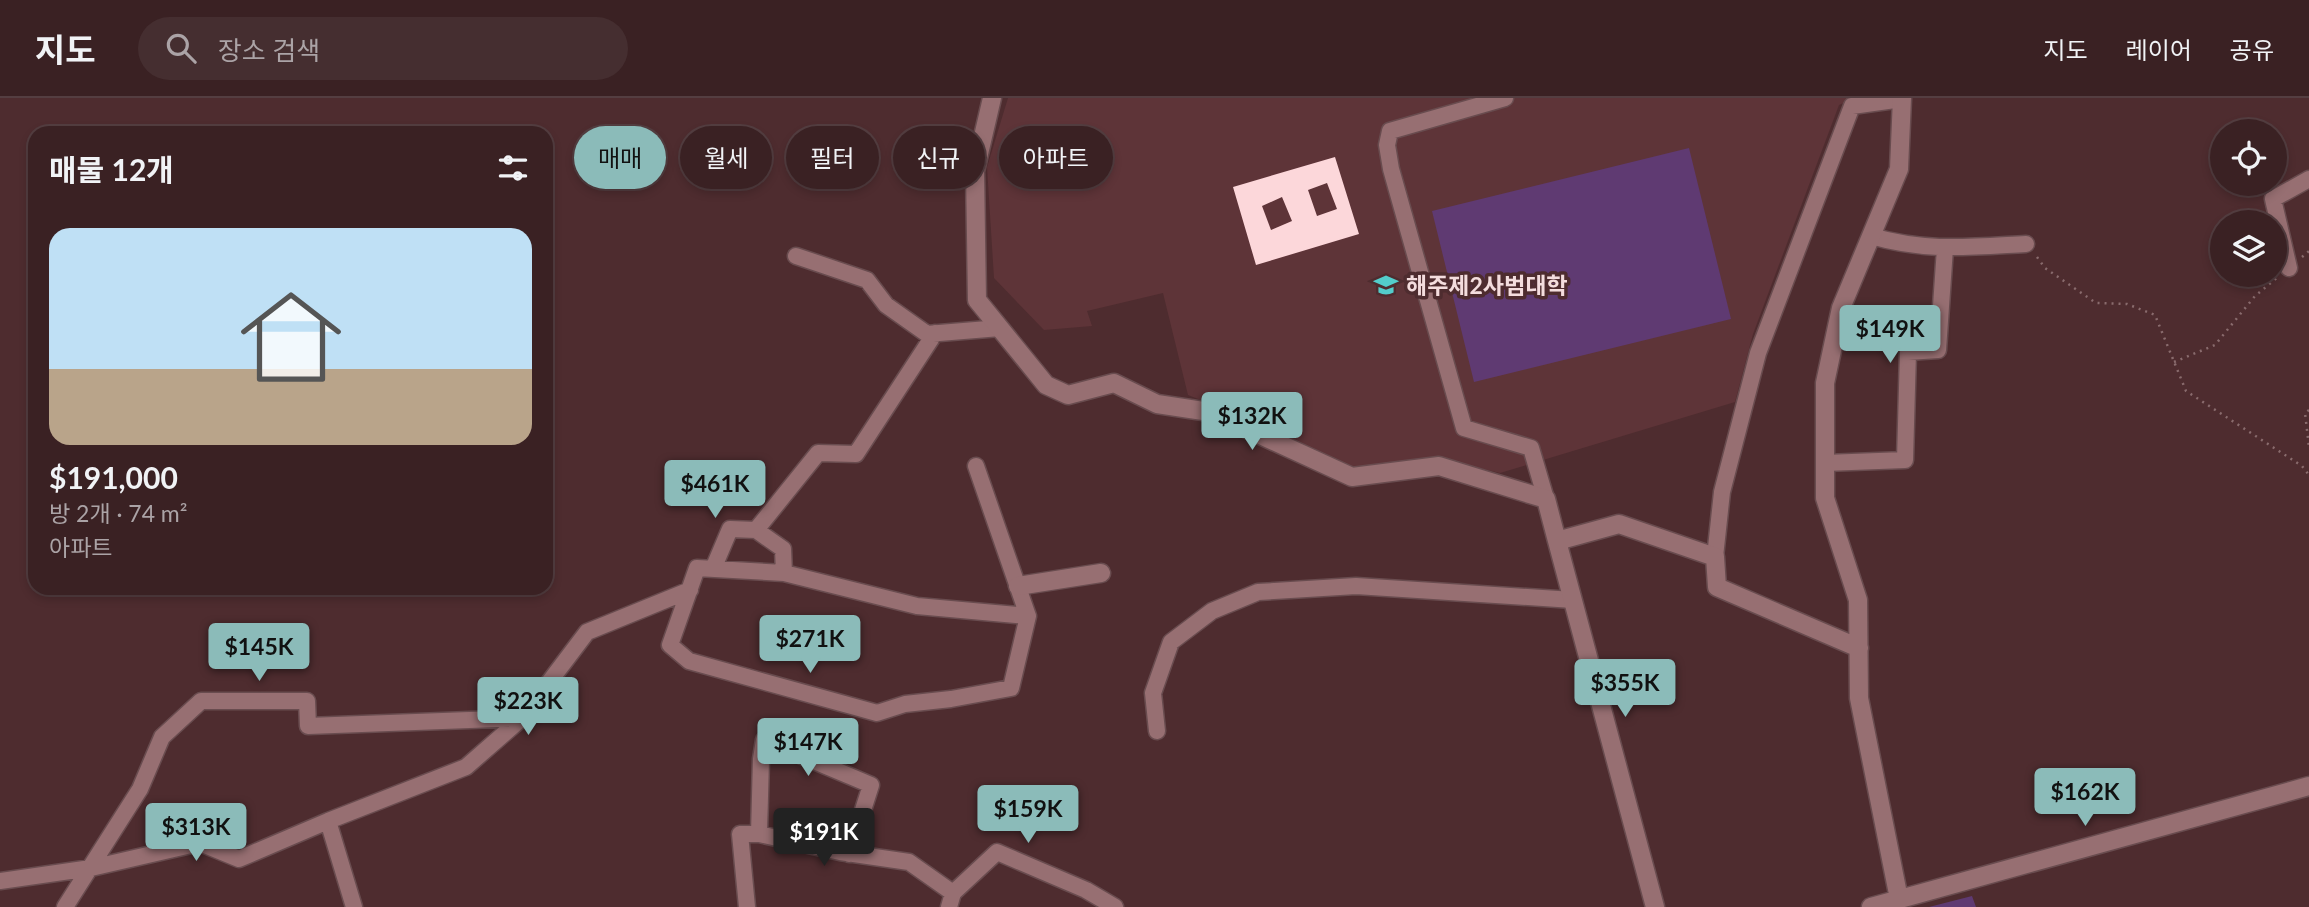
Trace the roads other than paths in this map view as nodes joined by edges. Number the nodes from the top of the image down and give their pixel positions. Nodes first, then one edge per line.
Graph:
1 (992, 98) edge
2 (1505, 98) edge
3 (1902, 98) edge
4 (2309, 180) edge
5 (1871, 236) junction
6 (2026, 244) road end
7 (1945, 248) junction
8 (796, 256) dead end
9 (2290, 268) road end
10 (1000, 328) junction
11 (935, 333) junction
12 (1825, 463) junction
13 (976, 466) dead end
14 (1546, 499) junction
15 (756, 530) junction
16 (1557, 541) junction
17 (1715, 557) junction
18 (713, 569) junction
19 (785, 573) junction
20 (1101, 573) dead end
21 (1018, 586) junction
22 (690, 590) junction
23 (1573, 600) junction
24 (1028, 616) junction
25 (1858, 648) junction
26 (522, 718) junction
27 (1157, 731) dead end
28 (2309, 786) edge
29 (328, 821) junction
30 (759, 834) junction
31 (849, 854) junction
32 (91, 868) junction
33 (0, 881) edge
34 (1899, 899) junction
35 (951, 900) edge
36 (65, 907) edge
37 (354, 907) edge
38 (747, 907) edge
39 (1115, 907) edge
40 (1655, 907) edge
41 (1871, 907) edge

1 - 10 street
2 - 14 street
3 - 5 street
3 - 17 street
4 - 9 street
5 - 7 street
5 - 12 street
6 - 7 street
7 - 12 street
8 - 11 street
10 - 11 street
10 - 14 street
11 - 15 street
12 - 25 street
13 - 21 street
14 - 16 street
15 - 18 street
15 - 19 street
16 - 17 street
16 - 23 street
17 - 25 street
18 - 19 street
18 - 22 street
19 - 24 street
20 - 21 street
21 - 24 street
22 - 24 street
22 - 26 street
23 - 27 street
23 - 40 street
25 - 34 street
26 - 29 street
26 - 32 street
28 - 34 street
29 - 32 street
29 - 37 street
30 - 31 street
30 - 31 street
30 - 38 street
31 - 35 street
32 - 33 street
32 - 36 street
34 - 41 street
35 - 39 street

